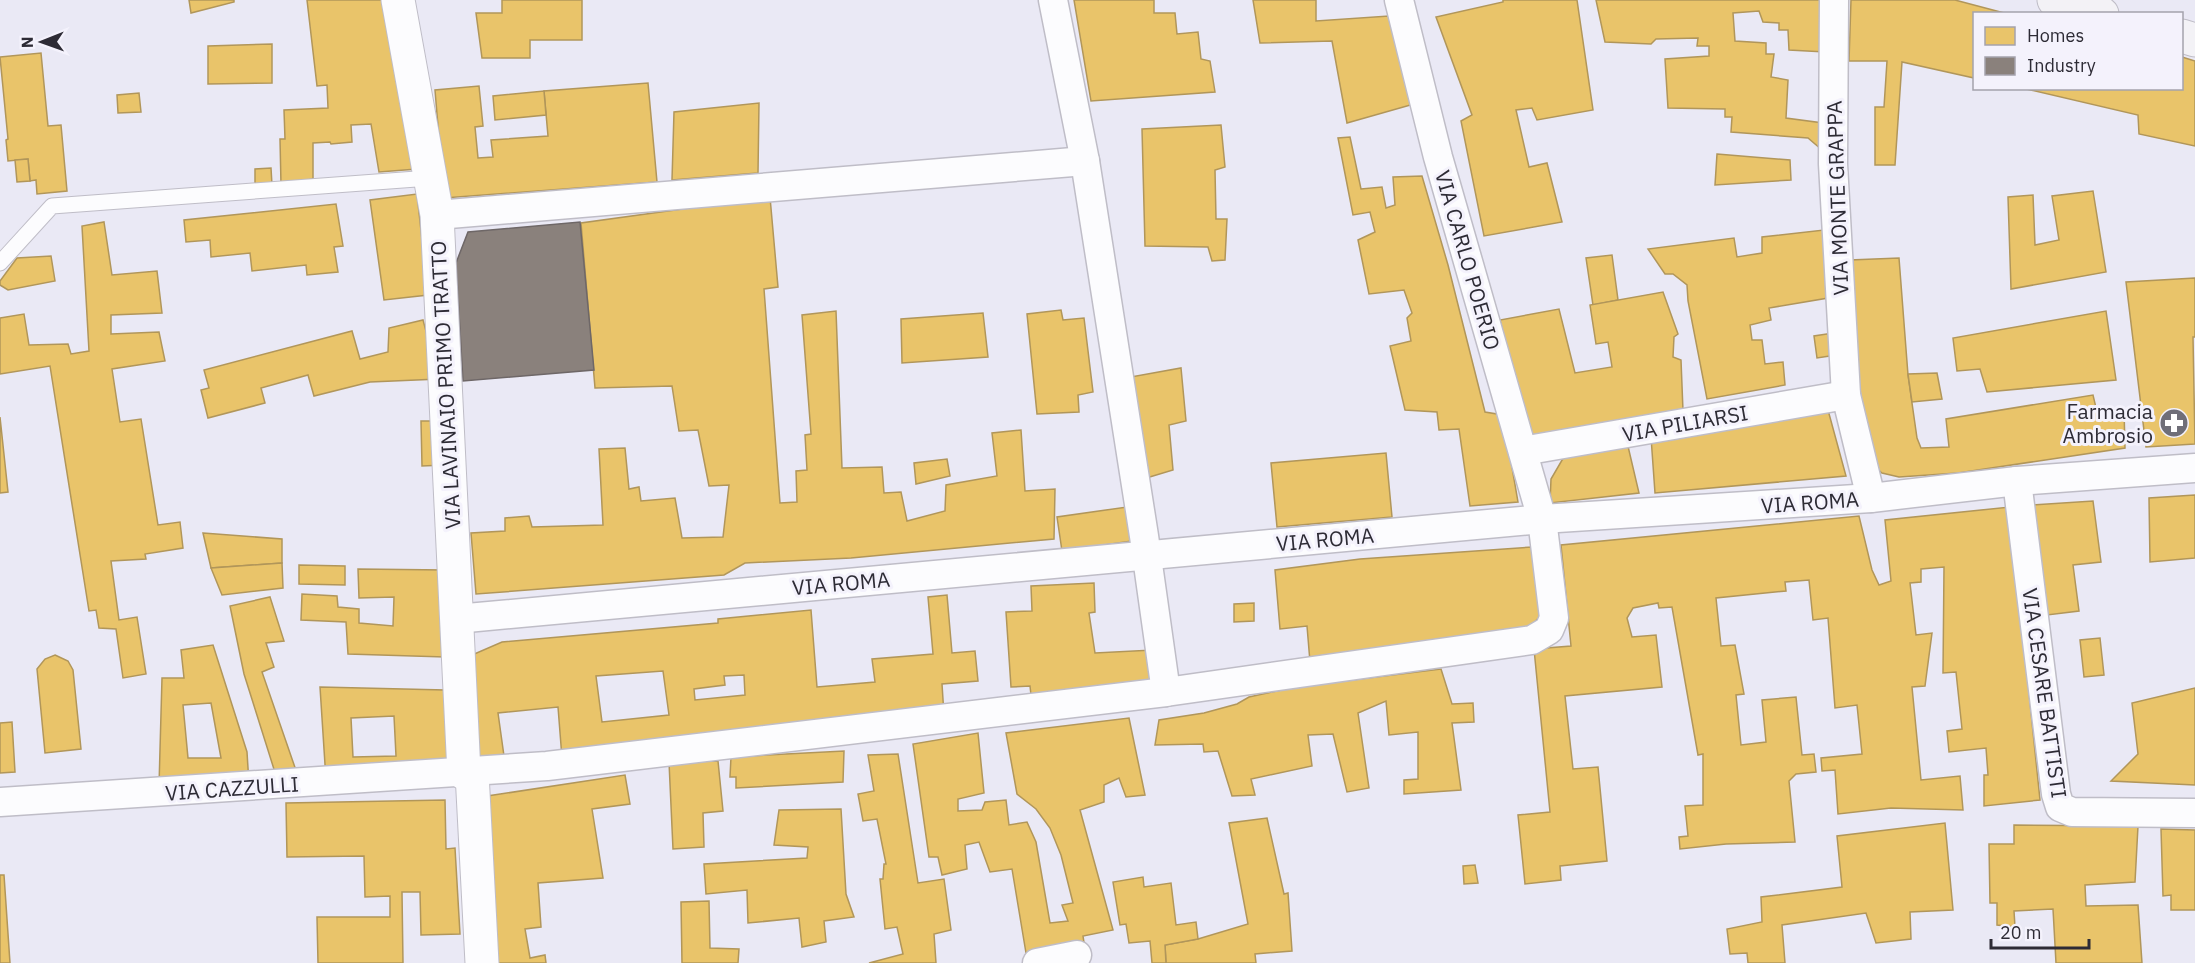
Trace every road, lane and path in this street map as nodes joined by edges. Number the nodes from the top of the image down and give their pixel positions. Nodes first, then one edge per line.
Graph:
1 (398, 0) edge
2 (1053, 0) edge
3 (1399, 0) edge
4 (1834, 0) edge
5 (2054, 0) edge
6 (2095, 12) edge
7 (1084, 161) junction
8 (430, 178) junction
9 (437, 215) junction
10 (0, 263) edge
11 (1846, 395) junction
12 (1523, 451) junction
13 (2195, 468) edge
14 (2017, 481) junction
15 (1871, 498) junction
16 (1542, 519) junction
17 (1146, 555) junction
18 (456, 619) junction
19 (1166, 692) junction
20 (468, 773) junction
21 (0, 802) edge
22 (2195, 813) edge
23 (1077, 955) dead end
24 (482, 963) edge
25 (1037, 963) edge

1 - 8 street, VIA LAVINAIO PRIMO TRATTO
2 - 7 street
3 - 12 street, VIA CARLO POERIO
4 - 11 street, VIA MONTE GRAPPA
5 - 6 main road
7 - 9 street
7 - 17 street
8 - 9 street, VIA LAVINAIO PRIMO TRATTO
8 - 10 lane
9 - 18 street, VIA LAVINAIO PRIMO TRATTO
11 - 12 street, VIA PILIARSI
11 - 15 street, VIA MONTE GRAPPA
12 - 16 street, VIA CARLO POERIO
13 - 14 street, VIA ROMA
14 - 15 street, VIA ROMA
14 - 22 street, VIA CESARE BATTISTI
15 - 16 street, VIA ROMA
16 - 17 street, VIA ROMA
16 - 19 street, VIA CARLO POERIO
17 - 18 street, VIA ROMA
17 - 19 street
18 - 20 street, VIA LAVINAIO PRIMO TRATTO
19 - 20 street, VIA CAZZULLI
20 - 21 street, VIA CAZZULLI
20 - 24 street, VIA LAVINAIO PRIMO TRATTO
23 - 25 street

